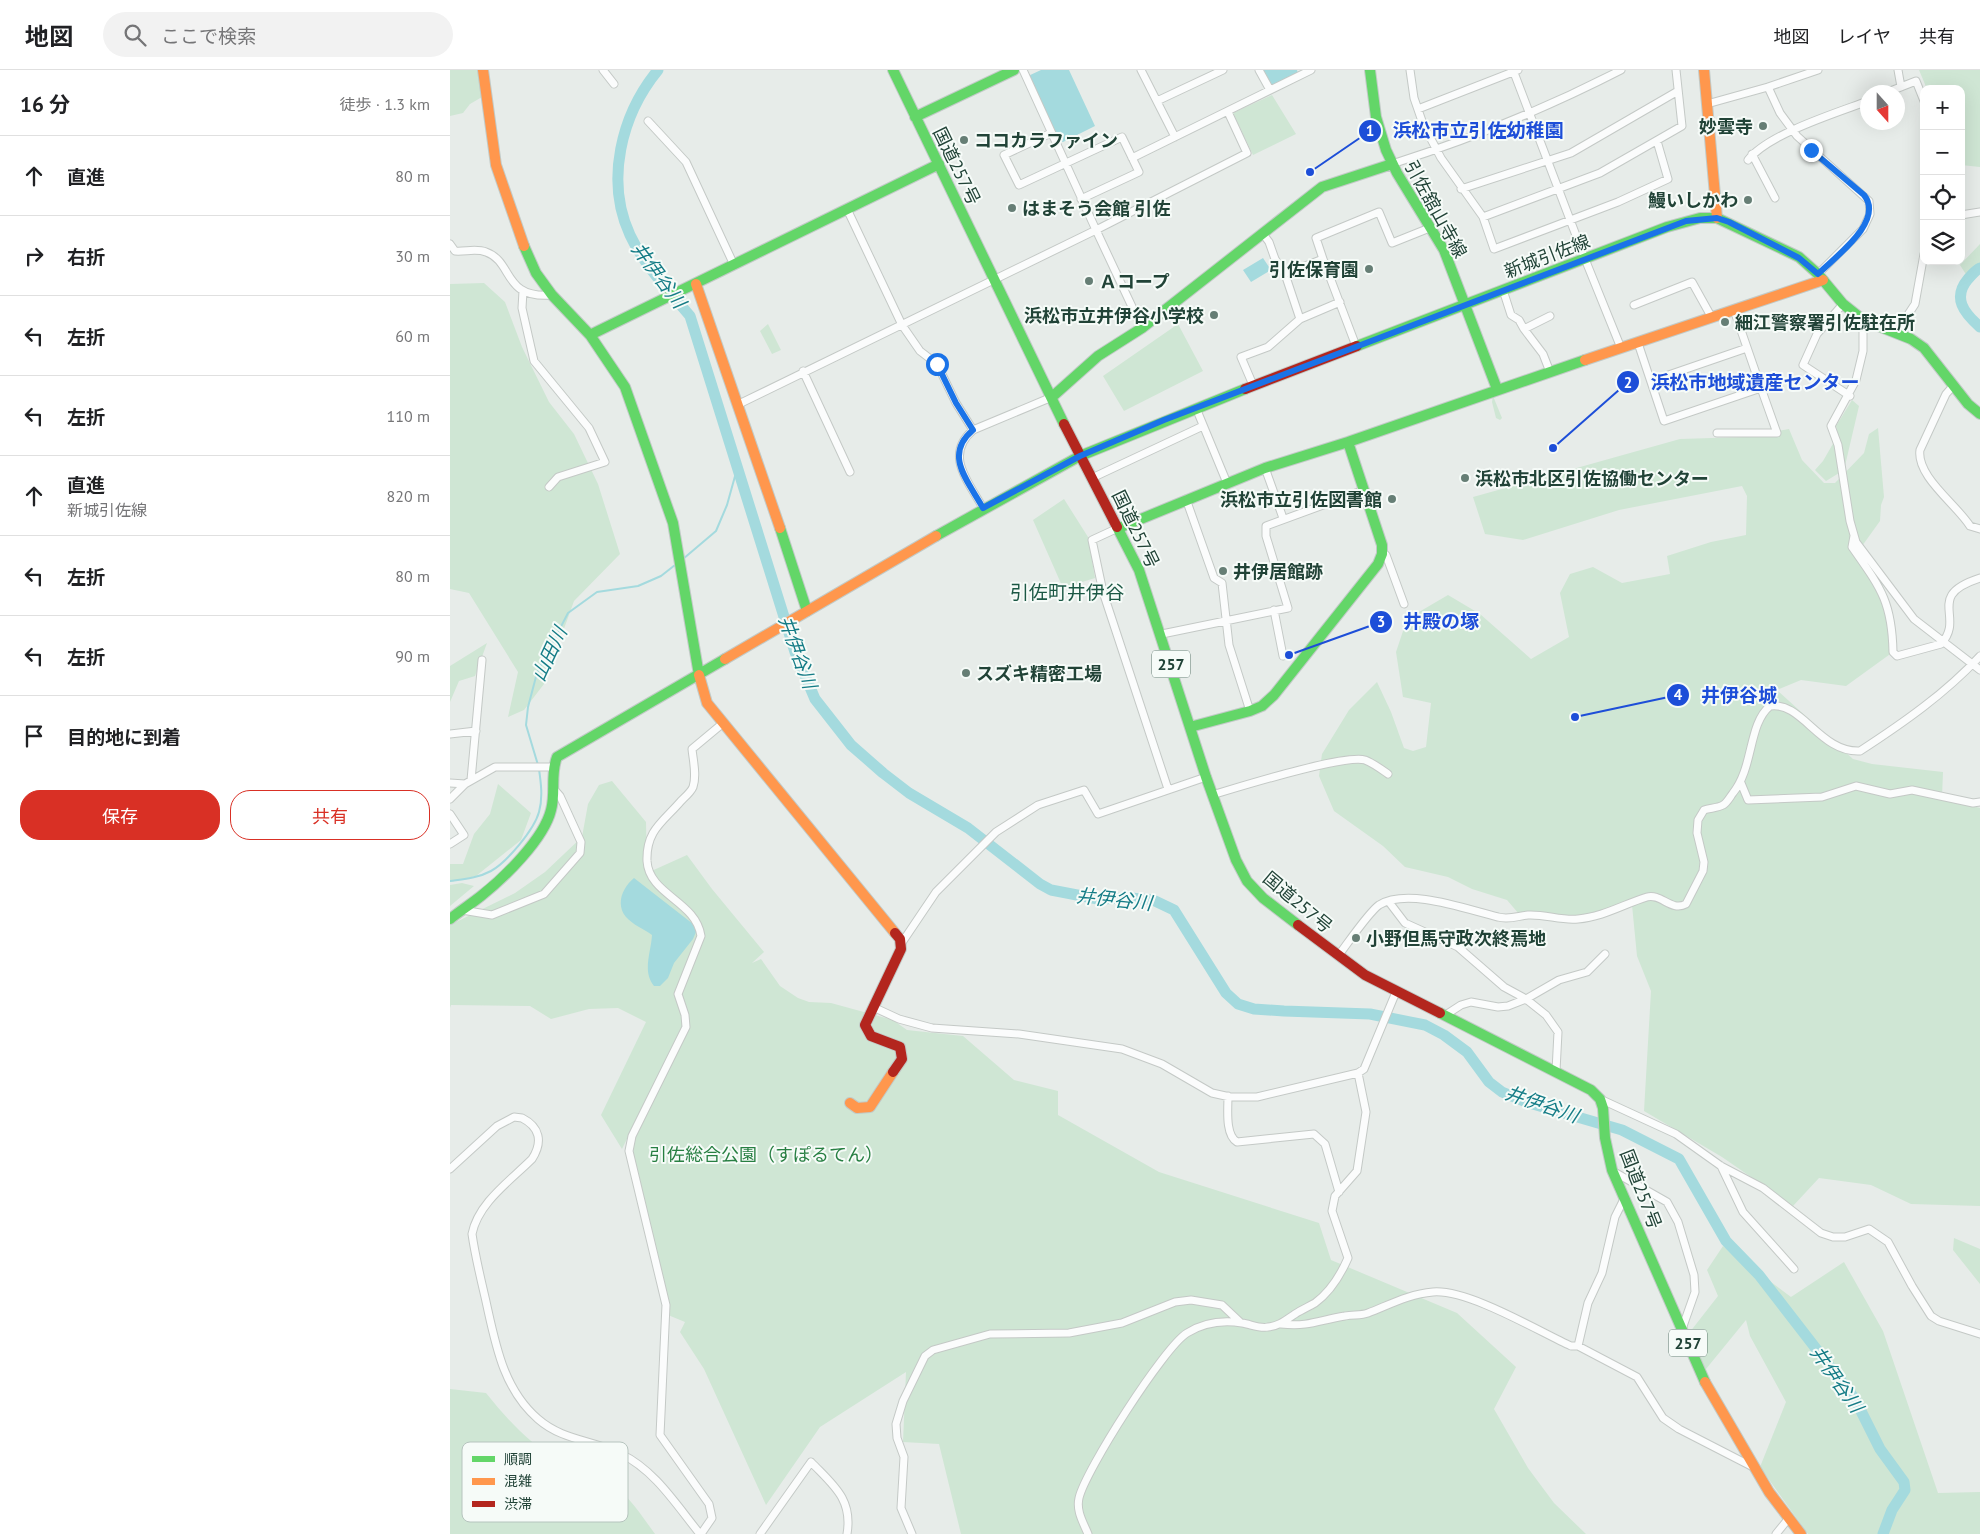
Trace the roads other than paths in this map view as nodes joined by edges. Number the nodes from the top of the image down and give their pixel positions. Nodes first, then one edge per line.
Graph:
1 (483, 70) edge
2 (603, 70) edge
3 (893, 70) edge
4 (1014, 70) edge
5 (1023, 70) edge
6 (1141, 70) edge
7 (1223, 70) edge
8 (1259, 70) edge
9 (1311, 70) edge
10 (1370, 70) edge
11 (1410, 70) edge
12 (1515, 70) edge
13 (1621, 70) edge
14 (1676, 70) edge
15 (1704, 70) edge
16 (1898, 70) edge
17 (1814, 71) edge
18 (614, 84) dead end
19 (1902, 85) edge
20 (1905, 86) edge
21 (1768, 87) junction
22 (1270, 90) junction
23 (1678, 91) junction
24 (1920, 91) edge
25 (1157, 101) junction
26 (1707, 104) junction
27 (1860, 104) edge
28 (1418, 110) junction
29 (1228, 112) junction
30 (1530, 114) junction
31 (915, 117) junction
32 (648, 121) dead end
33 (1793, 130) junction
34 (1051, 133) junction
35 (1175, 137) junction
36 (1657, 141) junction
37 (1436, 150) junction
38 (1132, 158) junction
39 (1548, 161) junction
40 (939, 164) junction
41 (1065, 164) junction
42 (1392, 164) junction
43 (1558, 188) junction
44 (1462, 189) junction
45 (1775, 198) dead end
46 (1081, 199) junction
47 (846, 209) junction
48 (1980, 212) edge
49 (1965, 214) edge
50 (1484, 217) junction
51 (1570, 218) junction
52 (1717, 218) junction
53 (1432, 227) junction
54 (1096, 230) junction
55 (1263, 234) junction
56 (450, 244) edge
57 (1323, 259) junction
58 (1585, 259) junction
59 (734, 265) junction
60 (1922, 265) edge
61 (1285, 274) junction
62 (1820, 277) junction
63 (995, 279) junction
64 (693, 285) junction
65 (1503, 290) junction
66 (523, 291) junction
67 (552, 294) junction
68 (1340, 302) junction
69 (1466, 304) junction
70 (1634, 304) dead end
71 (1843, 304) junction
72 (1734, 310) junction
73 (1550, 316) dead end
74 (1712, 318) junction
75 (1300, 319) junction
76 (1863, 320) junction
77 (902, 325) junction
78 (1142, 328) junction
79 (1524, 329) junction
80 (1899, 334) junction
81 (590, 335) junction
82 (1638, 343) junction
83 (1356, 346) junction
84 (1621, 348) junction
85 (1748, 348) junction
86 (803, 371) junction
87 (1550, 372) junction
88 (1651, 380) junction
89 (1954, 385) junction
90 (1253, 386) junction
91 (1761, 388) junction
92 (1497, 390) junction
93 (1850, 396) junction
94 (1052, 397) junction
95 (739, 404) junction
96 (1196, 408) junction
97 (1980, 414) edge
98 (1203, 426) junction
99 (973, 430) junction
100 (1717, 433) dead end
101 (1348, 442) junction
102 (1080, 456) junction
103 (1265, 468) junction
104 (850, 472) dead end
105 (1092, 478) junction
106 (1227, 483) junction
107 (549, 487) dead end
108 (1364, 490) junction
109 (1186, 499) junction
110 (983, 508) junction
111 (1283, 518) junction
112 (1119, 528) junction
113 (1980, 529) edge
114 (1854, 535) junction
115 (1382, 552) junction
116 (1980, 578) edge
117 (1404, 604) dead end
118 (1274, 610) junction
119 (803, 613) junction
120 (1226, 620) junction
121 (1162, 634) junction
122 (1942, 643) junction
123 (1283, 656) dead end
124 (1980, 656) edge
125 (482, 660) dead end
126 (1972, 664) junction
127 (1980, 670) edge
128 (698, 673) junction
129 (1250, 712) junction
130 (722, 724) junction
131 (1190, 727) junction
132 (476, 731) junction
133 (450, 734) edge
134 (550, 767) junction
135 (1388, 774) dead end
136 (1206, 777) junction
137 (468, 782) junction
138 (450, 783) edge
139 (1741, 784) junction
140 (551, 786) junction
141 (1168, 789) junction
142 (1212, 795) junction
143 (450, 799) edge
144 (1980, 802) edge
145 (450, 814) edge
146 (450, 844) edge
147 (1389, 902) junction
148 (462, 910) junction
149 (450, 919) edge
150 (901, 944) junction
151 (1605, 954) dead end
152 (1338, 956) junction
153 (1396, 992) junction
154 (1526, 999) junction
155 (873, 1007) junction
156 (1444, 1016) junction
157 (1556, 1071) junction
158 (1358, 1073) junction
159 (1228, 1096) junction
160 (850, 1103) dead end
161 (1601, 1103) junction
162 (1721, 1166) junction
163 (450, 1169) edge
164 (1612, 1170) junction
165 (1339, 1192) junction
166 (1625, 1198) junction
167 (1794, 1269) dead end
168 (1240, 1322) junction
169 (1281, 1324) junction
170 (1682, 1329) junction
171 (1980, 1334) edge
172 (1578, 1346) junction
173 (582, 1442) edge
174 (628, 1459) edge
175 (1756, 1469) junction
176 (1788, 1518) junction
177 (762, 1533) edge
178 (700, 1534) edge
179 (847, 1534) edge
180 (912, 1534) edge
181 (1088, 1534) edge
182 (1776, 1534) edge
183 (1802, 1534) edge

1 - 67 main road
2 - 18 street
3 - 31 main road, 国道257号 / 257
4 - 31 main road
5 - 34 street
6 - 25 street
7 - 25 street
8 - 22 street
9 - 22 street
10 - 42 main road, 引佐舘山寺線
11 - 28 street
12 - 28 street
12 - 30 street
13 - 30 street
14 - 23 street
15 - 26 main road
16 - 19 street
17 - 21 street
20 - 24 street
21 - 26 street
21 - 33 street
22 - 29 street
23 - 36 street
23 - 39 street
25 - 35 street
26 - 52 main road
27 - 33 street
28 - 37 street
29 - 35 street
29 - 54 street
30 - 37 street
30 - 39 street
31 - 40 main road, 国道257号 / 257
32 - 59 street
33 - 45 street
33 - 62 street
34 - 41 street
34 - 41 street
35 - 38 street
36 - 43 street
36 - 51 street
37 - 42 street
37 - 44 street
38 - 41 street
38 - 46 street
39 - 43 street
39 - 44 street
40 - 47 main road
40 - 63 main road, 国道257号 / 257
41 - 46 street
42 - 53 main road, 引佐舘山寺線
42 - 55 main road
43 - 50 street
43 - 51 street
44 - 50 street
46 - 54 street
47 - 59 main road
47 - 77 street
48 - 49 street
50 - 51 street
51 - 58 street
52 - 58 main road, 新城引佐線
52 - 62 main road
53 - 57 street
53 - 69 main road, 引佐舘山寺線
54 - 63 street
54 - 78 street
55 - 61 street
55 - 78 main road
56 - 66 street
57 - 61 street
57 - 68 street
58 - 65 main road, 新城引佐線
58 - 84 street
59 - 64 main road
60 - 80 street
61 - 75 street
62 - 71 main road
62 - 72 main road
63 - 77 street
63 - 94 main road, 国道257号 / 257
64 - 81 main road
64 - 95 main road
65 - 69 main road, 新城引佐線
65 - 79 street
66 - 67 street
66 - 107 street
67 - 81 main road
68 - 75 street
68 - 83 street
69 - 83 main road, 新城引佐線
69 - 92 main road, 引佐舘山寺線
70 - 74 street
71 - 76 main road
71 - 93 street
72 - 74 main road
72 - 85 street
73 - 79 street
74 - 82 main road
75 - 90 street
76 - 80 main road
76 - 93 street
77 - 86 street
77 - 99 street
78 - 94 main road
79 - 87 street
80 - 89 main road
81 - 128 main road
82 - 84 main road
82 - 88 street
83 - 90 main road, 新城引佐線
84 - 87 main road
85 - 88 street
85 - 91 street
86 - 95 street
86 - 104 street
87 - 92 main road
88 - 91 street
89 - 97 main road
89 - 113 street
90 - 96 main road, 新城引佐線
91 - 100 street
92 - 101 main road
93 - 114 street
94 - 99 street
94 - 102 main road, 国道257号 / 257
95 - 119 main road
96 - 98 street
96 - 102 main road, 新城引佐線
98 - 105 street
98 - 106 street
99 - 110 street
101 - 103 main road
101 - 108 main road
102 - 105 main road, 国道257号 / 257
102 - 110 main road, 新城引佐線
103 - 106 main road
103 - 111 street
105 - 112 main road, 国道257号 / 257
106 - 109 main road
108 - 111 street
108 - 115 main road
109 - 112 main road
109 - 120 street
110 - 119 main road, 新城引佐線
111 - 118 street
112 - 121 main road, 国道257号 / 257
112 - 141 street
114 - 122 street
114 - 122 street
115 - 117 street
115 - 129 main road
116 - 122 street
118 - 120 street
118 - 123 street
119 - 128 main road, 新城引佐線
120 - 121 street
120 - 129 street
121 - 131 main road, 国道257号 / 257
122 - 126 street
124 - 126 street
125 - 132 street
126 - 127 street
126 - 139 street
128 - 130 main road
128 - 134 main road, 新城引佐線
129 - 131 main road
130 - 150 main road
130 - 178 street
131 - 136 main road, 国道257号 / 257
132 - 133 street
132 - 137 street
134 - 137 street
134 - 140 main road
135 - 142 street
136 - 141 street
136 - 142 main road, 国道257号 / 257
137 - 138 street
137 - 143 street
139 - 144 street
139 - 147 street
140 - 148 main road
140 - 148 street
141 - 150 street
142 - 152 main road, 国道257号 / 257
145 - 146 street
147 - 152 street
147 - 154 street
148 - 149 main road
150 - 155 main road
151 - 154 street
152 - 153 main road, 国道257号 / 257
153 - 156 main road, 国道257号 / 257
153 - 158 street
154 - 156 street
154 - 157 street
155 - 159 street
155 - 160 main road
156 - 157 main road, 国道257号 / 257
157 - 161 main road, 国道257号 / 257
158 - 159 street
158 - 165 street
159 - 165 street
161 - 162 street
161 - 164 main road, 国道257号 / 257
162 - 167 street
162 - 171 street
163 - 173 street
164 - 166 main road, 国道257号 / 257
164 - 170 street
165 - 169 street
166 - 170 main road, 国道257号 / 257
166 - 172 street
168 - 169 street
168 - 180 street
168 - 181 street
169 - 172 street
170 - 175 main road, 国道257号 / 257
172 - 175 street
174 - 178 street
175 - 176 main road, 国道257号 / 257
176 - 182 street
176 - 183 main road, 国道257号 / 257
177 - 179 street

